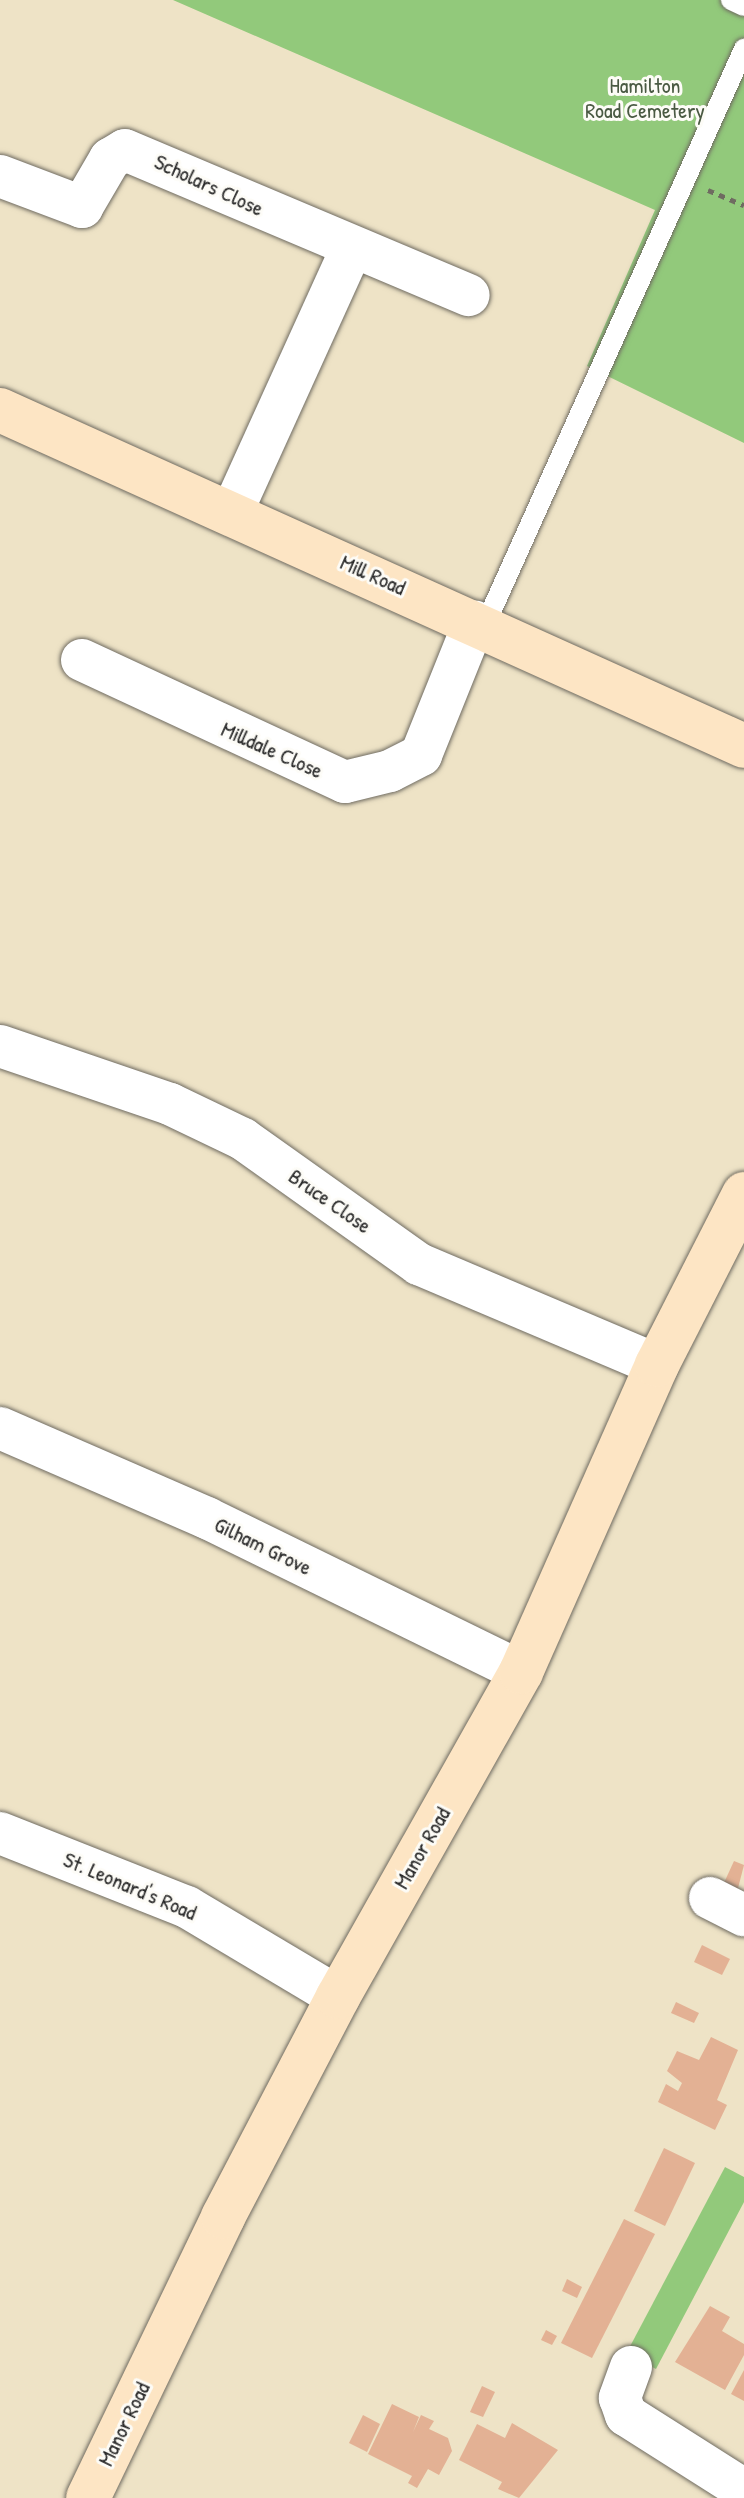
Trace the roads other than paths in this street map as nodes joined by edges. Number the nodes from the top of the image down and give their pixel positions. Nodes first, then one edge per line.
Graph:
1 (731, 0) edge
2 (744, 6) edge
3 (744, 49) edge
4 (0, 176) edge
5 (351, 250) junction
6 (469, 295) dead end
7 (0, 410) edge
8 (232, 512) junction
9 (480, 623) junction
10 (82, 660) dead end
11 (744, 746) edge
12 (0, 1046) edge
13 (744, 1194) edge
14 (657, 1365) junction
15 (0, 1428) edge
16 (521, 1672) junction
17 (0, 1833) edge
18 (338, 1997) junction
19 (631, 2367) dead end
20 (700, 2484) edge
21 (744, 2490) edge
22 (88, 2498) edge

1 - 2 lane
3 - 9 lane
4 - 5 street, Scholars Close
5 - 6 street, Scholars Close
5 - 8 street
7 - 8 main road, Mill Road
8 - 9 main road, Mill Road
9 - 10 street, Milldale Close
9 - 11 main road, Mill Road
12 - 14 street, Bruce Close
13 - 14 main road, Manor Road
14 - 16 main road, Manor Road
15 - 16 street, Gilham Grove
16 - 18 main road, Manor Road
17 - 18 street, St. Leonard's Road
18 - 22 main road, Manor Road
19 - 20 street
20 - 21 street

